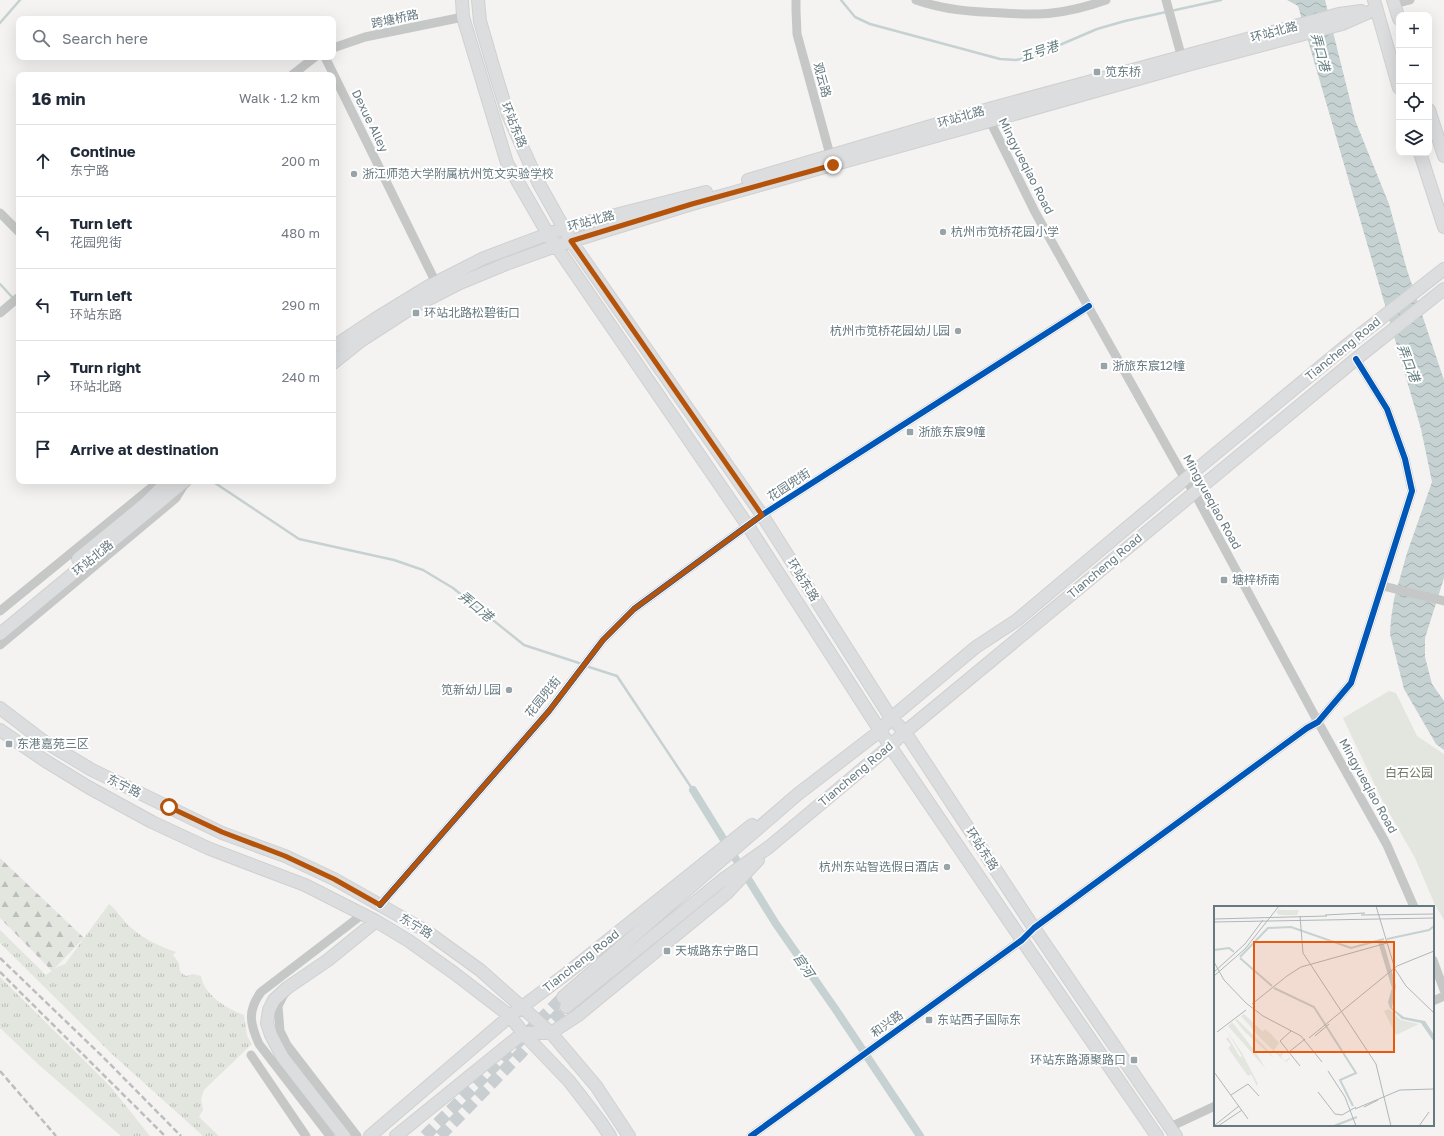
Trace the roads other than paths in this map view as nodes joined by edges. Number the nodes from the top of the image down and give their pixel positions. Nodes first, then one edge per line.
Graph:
1 (462, 0) edge
2 (478, 0) edge
3 (796, 0) edge
4 (916, 0) edge
5 (1106, 0) edge
6 (1166, 0) edge
7 (1410, 0) edge
8 (1393, 2) edge
9 (1375, 5) edge
10 (1397, 12) edge
11 (463, 17) junction
12 (336, 47) edge
13 (1182, 57) junction
14 (311, 60) edge
15 (326, 60) edge
16 (296, 72) edge
17 (332, 72) edge
18 (336, 79) edge
19 (1398, 84) edge
20 (985, 110) junction
21 (1432, 119) edge
22 (990, 121) junction
23 (1421, 156) edge
24 (1444, 156) edge
25 (832, 160) junction
26 (0, 213) edge
27 (1444, 227) edge
28 (564, 228) junction
29 (16, 229) edge
30 (548, 234) junction
31 (571, 241) junction
32 (556, 246) junction
33 (1444, 270) edge
34 (436, 283) junction
35 (1444, 288) edge
36 (16, 300) edge
37 (1089, 306) junction
38 (1, 312) edge
39 (336, 345) edge
40 (336, 360) edge
41 (1356, 360) junction
42 (1185, 479) junction
43 (158, 484) edge
44 (165, 484) edge
45 (181, 484) edge
46 (183, 484) edge
47 (1194, 492) junction
48 (762, 515) junction
49 (748, 526) junction
50 (1383, 586) junction
51 (1444, 601) edge
52 (0, 611) edge
53 (0, 624) edge
54 (0, 634) edge
55 (0, 645) edge
56 (0, 708) edge
57 (891, 718) junction
58 (1318, 722) junction
59 (0, 730) edge
60 (880, 731) junction
61 (905, 732) junction
62 (890, 746) junction
63 (769, 847) junction
64 (716, 859) junction
65 (730, 881) junction
66 (380, 905) junction
67 (1414, 906) edge
68 (363, 914) junction
69 (376, 921) junction
70 (1034, 928) junction
71 (1022, 940) junction
72 (1434, 963) edge
73 (287, 988) junction
74 (1444, 990) edge
75 (1444, 996) edge
76 (1434, 1001) edge
77 (522, 1007) junction
78 (510, 1016) junction
79 (522, 1033) junction
80 (550, 1033) junction
81 (251, 1055) dead end
82 (1214, 1107) edge
83 (1173, 1132) edge
84 (306, 1136) edge
85 (330, 1136) edge
86 (344, 1136) edge
87 (357, 1136) edge
88 (370, 1136) edge
89 (396, 1136) edge
90 (610, 1136) edge
91 (629, 1136) edge
92 (750, 1136) edge
93 (1157, 1136) edge

1 - 11 main road, 环站东路
2 - 28 main road, 环站东路
3 - 25 street, 观云路
4 - 5 street
6 - 13 street
7 - 8 street
8 - 10 main road
9 - 13 main road, 环站北路
9 - 19 main road
11 - 12 street, 跨塘桥路
11 - 30 main road, 环站东路
13 - 20 main road, 环站北路
13 - 22 main road, 环站北路
14 - 16 street
15 - 17 street, Dexue Alley
18 - 34 street, Dexue Alley
20 - 22 street, Mingyueqiao Road
20 - 25 main road, 环站北路
21 - 24 main road
22 - 25 main road, 环站北路
22 - 37 street, Mingyueqiao Road
23 - 27 main road
25 - 28 main road, 环站北路
25 - 31 main road, 环站北路
26 - 29 street
28 - 30 main road, 环站北路
28 - 31 main road, 环站东路
30 - 32 main road, 环站东路
30 - 34 main road, 环站北路
31 - 32 main road, 环站北路
31 - 48 main road, 环站东路
32 - 40 main road, 环站北路
32 - 49 main road, 环站东路
33 - 42 main road, Tiancheng Road
34 - 39 main road, 环站北路
35 - 41 main road, Tiancheng Road
36 - 38 street
37 - 42 street, Mingyueqiao Road
37 - 48 street, 花园兜街
41 - 47 main road, Tiancheng Road
41 - 50 street, 和兴路
42 - 47 street, Mingyueqiao Road
42 - 57 main road, Tiancheng Road
43 - 52 street
44 - 53 main road, 环站北路
45 - 54 main road, 环站北路
46 - 55 street
47 - 58 street, Mingyueqiao Road
47 - 61 main road, Tiancheng Road
48 - 49 street, 花园兜街
48 - 57 main road, 环站东路
49 - 60 main road, 环站东路
49 - 66 street, 花园兜街
50 - 51 street
50 - 58 street, 和兴路
56 - 66 main road, 东宁路
57 - 60 main road, Tiancheng Road
57 - 61 main road, 环站东路
58 - 67 street, Mingyueqiao Road
58 - 70 street, 和兴路
59 - 68 main road, 东宁路
60 - 62 main road, 环站东路
60 - 64 main road, Tiancheng Road
61 - 62 main road, Tiancheng Road
61 - 70 main road, 环站东路
62 - 63 main road, Tiancheng Road
62 - 71 main road, 环站东路
63 - 65 main road, Tiancheng Road
63 - 65 main road, Tiancheng Road
64 - 65 main road, Tiancheng Road
64 - 77 main road, Tiancheng Road
65 - 80 main road, Tiancheng Road
66 - 77 main road, 东宁路
68 - 69 main road, 东宁路
68 - 85 street
69 - 73 main road
69 - 78 main road, 东宁路
70 - 71 street, 和兴路
70 - 83 main road, 环站东路
71 - 92 street, 和兴路
71 - 93 main road, 环站东路
72 - 74 street
73 - 86 main road
73 - 87 street
75 - 76 street
77 - 78 main road, Tiancheng Road
77 - 80 main road, 东宁路
78 - 79 main road, 东宁路
78 - 88 main road, Tiancheng Road
79 - 80 main road
79 - 89 main road
79 - 90 main road, 东宁路
80 - 91 main road, 东宁路
81 - 84 street
82 - 83 street

